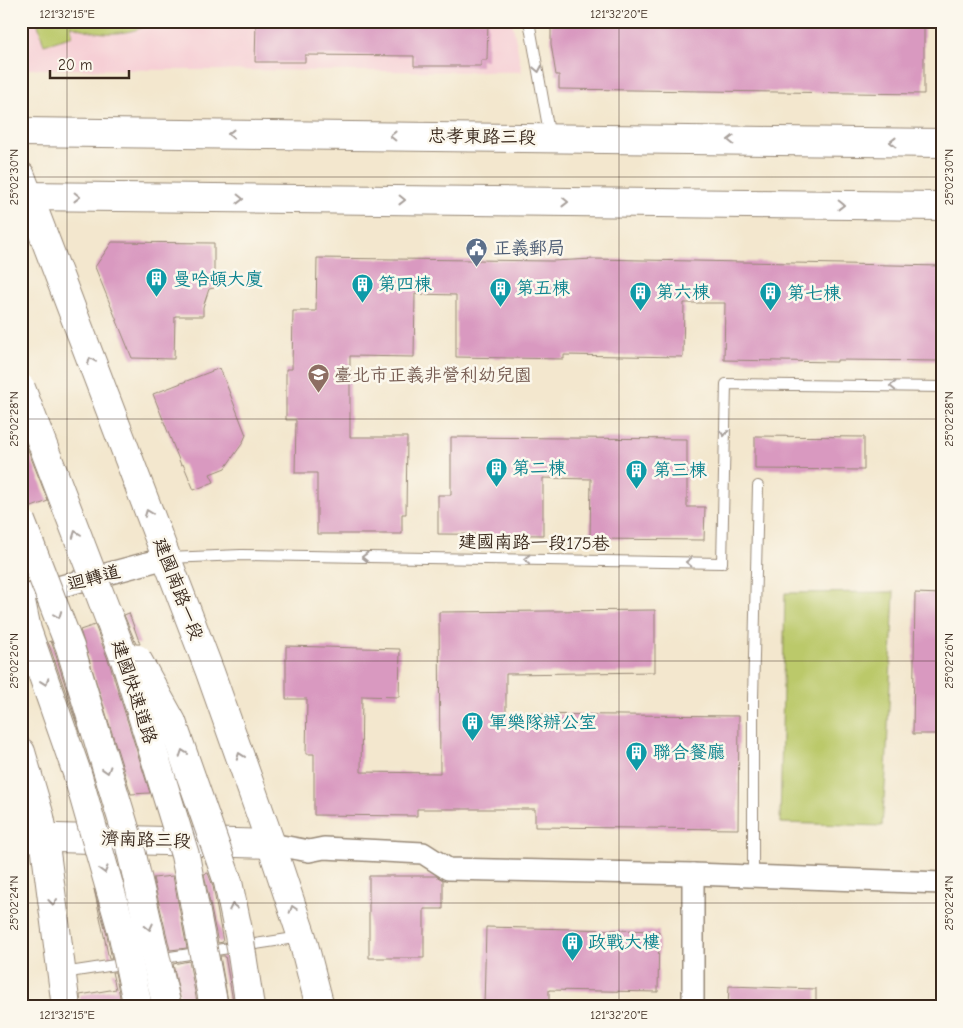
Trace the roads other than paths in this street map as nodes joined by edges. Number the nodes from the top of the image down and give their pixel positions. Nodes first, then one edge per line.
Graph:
1 (529, 21) edge
2 (21, 132) edge
3 (550, 138) junction
4 (942, 143) edge
5 (24, 190) edge
6 (942, 206) edge
7 (942, 387) edge
8 (21, 388) edge
9 (758, 486) dead end
10 (21, 521) edge
11 (166, 558) junction
12 (94, 580) junction
13 (21, 597) edge
14 (21, 602) edge
15 (21, 752) edge
16 (33, 837) edge
17 (271, 844) junction
18 (693, 874) junction
19 (753, 876) junction
20 (942, 883) edge
21 (302, 937) junction
22 (62, 973) junction
23 (66, 1006) edge
24 (138, 1007) edge
25 (167, 1007) edge
26 (214, 1007) edge
27 (250, 1007) edge
28 (320, 1007) edge
29 (693, 1007) edge

1 -> 3 lane
3 -> 2 main road, 忠孝東路三段
4 -> 3 main road, 忠孝東路三段
5 -> 6 main road
11 -> 5 main road, 建國南路一段
7 -> 11 lane, 建國南路一段175巷
12 -> 8 main road, 建國快速道路, bridge
9 - 19 lane
10 -> 25 main road, bridge
11 - 13 street, 迴轉道
17 -> 11 main road, 建國南路一段
12 - 26 main road, 建國快速道路, bridge
27 -> 12 main road, bridge
14 -> 24 main road, bridge
15 - 16 main road
16 - 17 main road, 濟南路三段
16 -> 22 main road
17 - 18 street
21 -> 17 main road, 建國南路一段
18 - 19 street
18 - 29 street
19 - 20 street
21 - 22 lane
21 - 28 main road, 建國南路一段
22 - 23 main road

